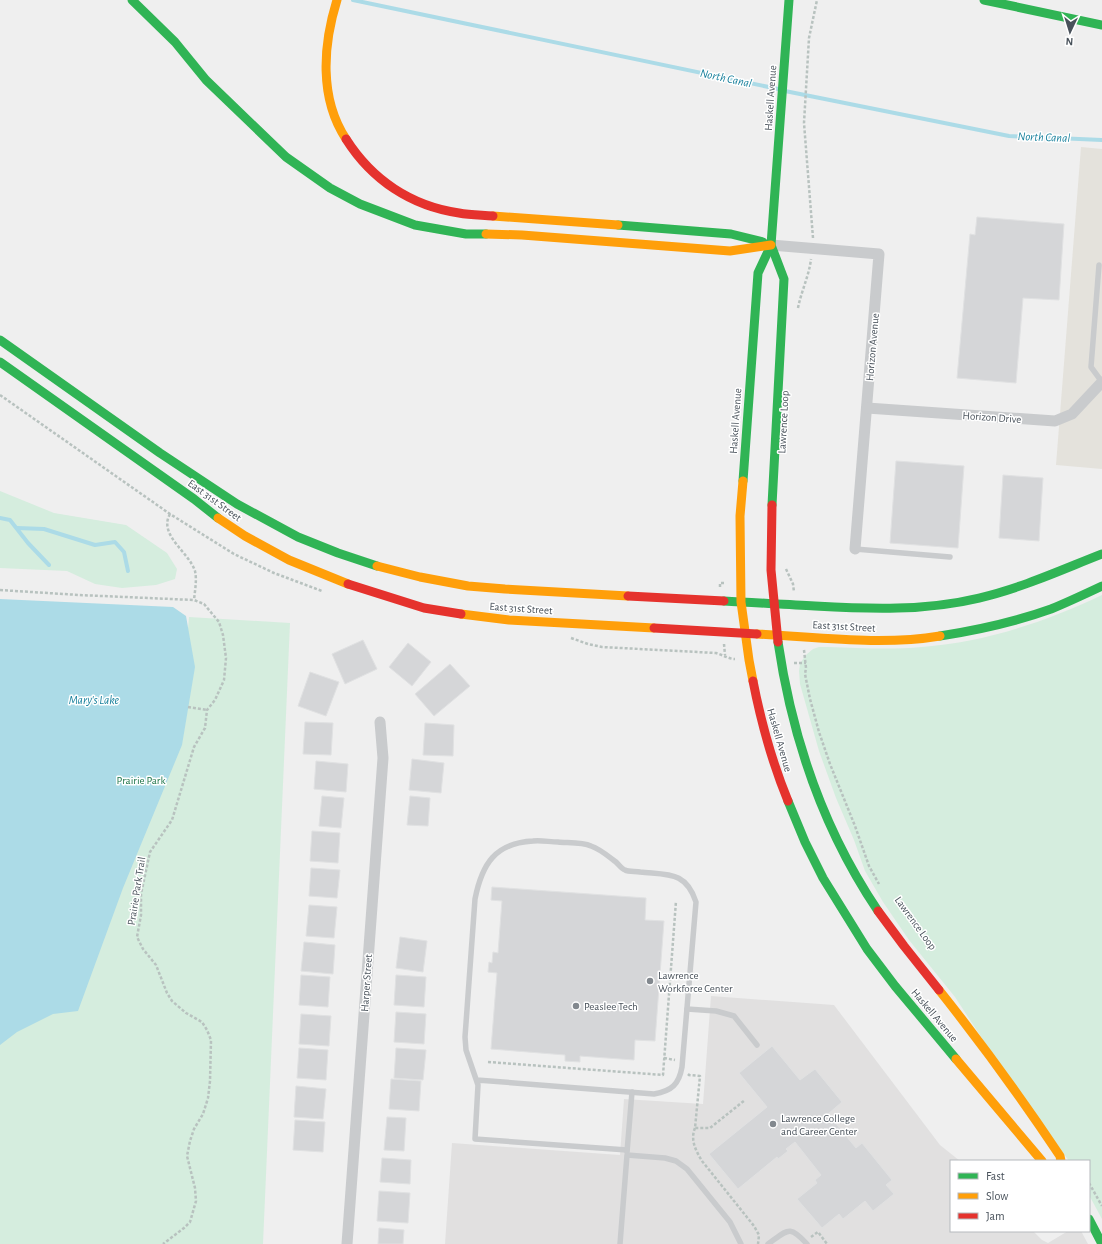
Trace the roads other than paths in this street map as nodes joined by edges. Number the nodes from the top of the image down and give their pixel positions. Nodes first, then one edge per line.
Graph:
1 (337, 0) edge
2 (789, 0) edge
3 (984, 0) edge
4 (134, 3) edge
5 (1102, 25) edge
6 (771, 245) junction
7 (1099, 265) dead end
8 (0, 340) edge
9 (0, 362) edge
10 (1102, 382) edge
11 (866, 408) junction
12 (855, 549) joint
13 (1102, 554) edge
14 (950, 557) dead end
15 (1102, 586) edge
16 (741, 602) junction
17 (773, 604) junction
18 (745, 633) junction
19 (776, 635) junction
20 (380, 722) dead end
21 (687, 1009) junction
22 (757, 1045) dead end
23 (477, 1080) junction
24 (632, 1092) junction
25 (627, 1152) junction
26 (1041, 1160) edge
27 (1061, 1160) edge
28 (1090, 1222) edge
29 (806, 1243) edge
30 (346, 1244) edge
31 (620, 1244) edge
32 (741, 1244) edge
33 (768, 1244) edge
34 (1102, 1244) edge

1 - 6 main road
2 - 6 main road, Haskell Avenue
3 - 5 main road
4 - 6 main road
6 - 11 street, Horizon Avenue
6 - 16 main road, Haskell Avenue
6 - 17 main road, Haskell Avenue
7 - 10 lane
8 - 16 main road, East 31st Street
9 - 18 main road, East 31st Street
10 - 11 street, Horizon Drive
11 - 12 street, Horizon Avenue
12 - 14 lane
13 - 17 main road, East 31st Street
15 - 19 main road, East 31st Street
16 - 17 main road, East 31st Street
16 - 18 main road, Haskell Avenue
17 - 19 main road, Haskell Avenue
18 - 19 main road, East 31st Street
18 - 26 main road, Haskell Avenue
19 - 27 main road, Haskell Avenue
20 - 30 street, Harper Street
21 - 22 lane
21 - 23 lane
21 - 24 lane
23 - 24 lane
23 - 25 lane
24 - 25 lane
25 - 31 lane
25 - 32 lane
28 - 34 main road
29 - 33 lane

